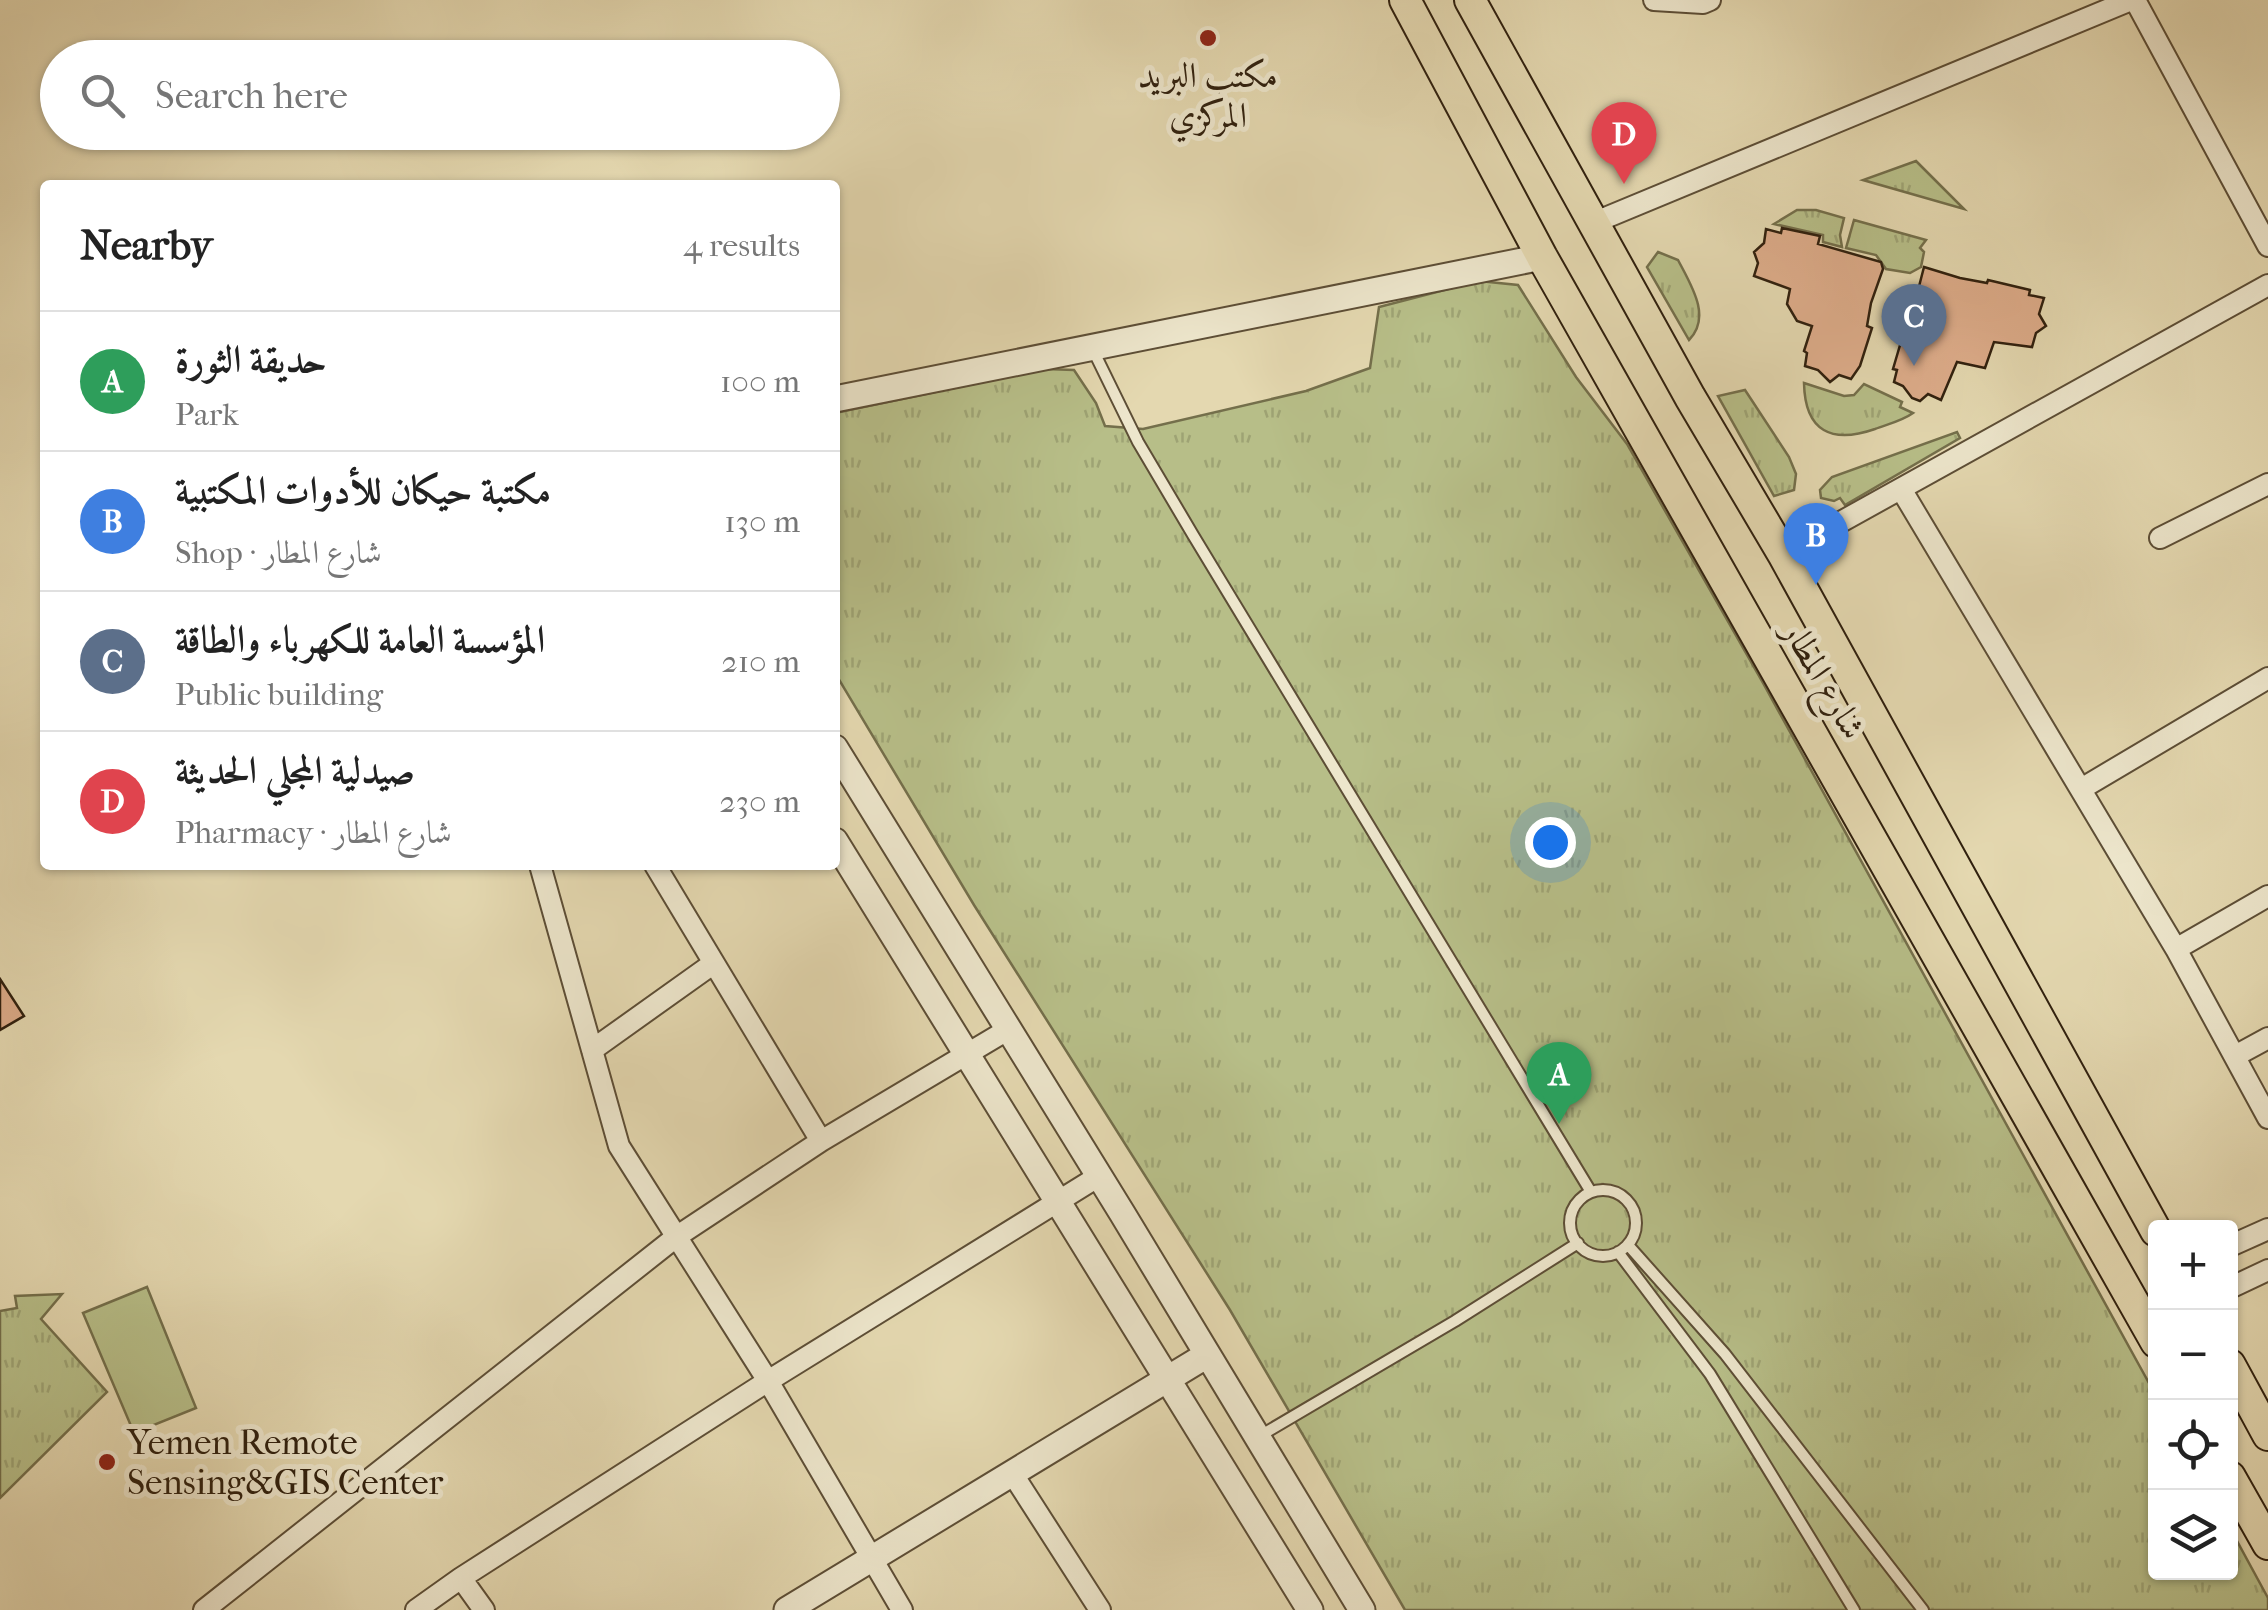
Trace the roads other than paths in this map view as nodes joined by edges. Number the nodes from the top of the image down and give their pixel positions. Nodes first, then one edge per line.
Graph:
1 (1404, 0) edge
2 (1470, 0) edge
3 (1654, 0) edge
4 (1710, 0) edge
5 (2133, 0) edge
6 (1593, 223) junction
7 (2268, 246) edge
8 (1542, 257) junction
9 (2268, 285) edge
10 (1093, 350) junction
11 (840, 399) edge
12 (2268, 484) edge
13 (1902, 488) junction
14 (2160, 538) dead end
15 (1783, 554) junction
16 (2268, 678) edge
17 (840, 756) edge
18 (2081, 789) junction
19 (840, 850) edge
20 (541, 870) edge
21 (658, 870) edge
22 (2268, 896) edge
23 (2176, 948) junction
24 (714, 963) junction
25 (1009, 1030) junction
26 (2268, 1038) edge
27 (592, 1050) junction
28 (966, 1054) junction
29 (2235, 1056) junction
30 (2268, 1118) edge
31 (821, 1141) junction
32 (1099, 1176) junction
33 (1591, 1192) junction
34 (1057, 1201) junction
35 (2150, 1220) edge
36 (2268, 1229) edge
37 (676, 1237) junction
38 (2238, 1242) edge
39 (1578, 1244) junction
40 (1623, 1248) junction
41 (2268, 1270) edge
42 (2148, 1282) edge
43 (2238, 1284) edge
44 (2127, 1291) junction
45 (2148, 1324) edge
46 (1207, 1355) junction
47 (1167, 1379) junction
48 (2238, 1380) edge
49 (768, 1381) junction
50 (2268, 1434) edge
51 (1258, 1438) junction
52 (1012, 1474) junction
53 (2237, 1490) edge
54 (2268, 1544) edge
55 (871, 1559) junction
56 (461, 1578) junction
57 (204, 1610) edge
58 (416, 1610) edge
59 (484, 1610) edge
60 (788, 1610) edge
61 (902, 1610) edge
62 (1100, 1610) edge
63 (1310, 1610) edge
64 (1362, 1610) edge
65 (1854, 1610) edge
66 (1923, 1610) edge

1 - 8 main road, شارع المطار
2 - 6 main road, شارع المطار
3 - 4 street
5 - 6 street
5 - 7 street
6 - 15 main road, شارع المطار
8 - 10 street
8 - 44 main road, شارع المطار
9 - 13 street
10 - 11 street
10 - 33 lane
12 - 14 street
13 - 15 street
13 - 18 street
15 - 35 main road, شارع المطار
16 - 18 street
17 - 25 street
18 - 23 street
19 - 28 street
20 - 27 street
21 - 24 street
22 - 23 street
23 - 29 street
24 - 27 street
24 - 31 street
25 - 28 street
25 - 32 street
26 - 29 street
27 - 37 street
28 - 31 street
28 - 34 street
29 - 30 street
31 - 37 street
32 - 34 street
32 - 46 street
33 - 39 lane
33 - 40 lane
34 - 47 street
34 - 49 street
36 - 38 street
37 - 49 street
37 - 57 street
39 - 40 lane
39 - 51 lane
40 - 65 lane
40 - 66 lane
41 - 43 street
42 - 44 main road
44 - 45 main road, شارع المطار
46 - 47 street
46 - 51 street
47 - 52 street
47 - 63 street
48 - 50 main road
49 - 55 street
49 - 56 street
51 - 64 street
52 - 55 street
52 - 62 street
53 - 54 main road
55 - 60 street
55 - 61 street
56 - 58 street
56 - 59 street

